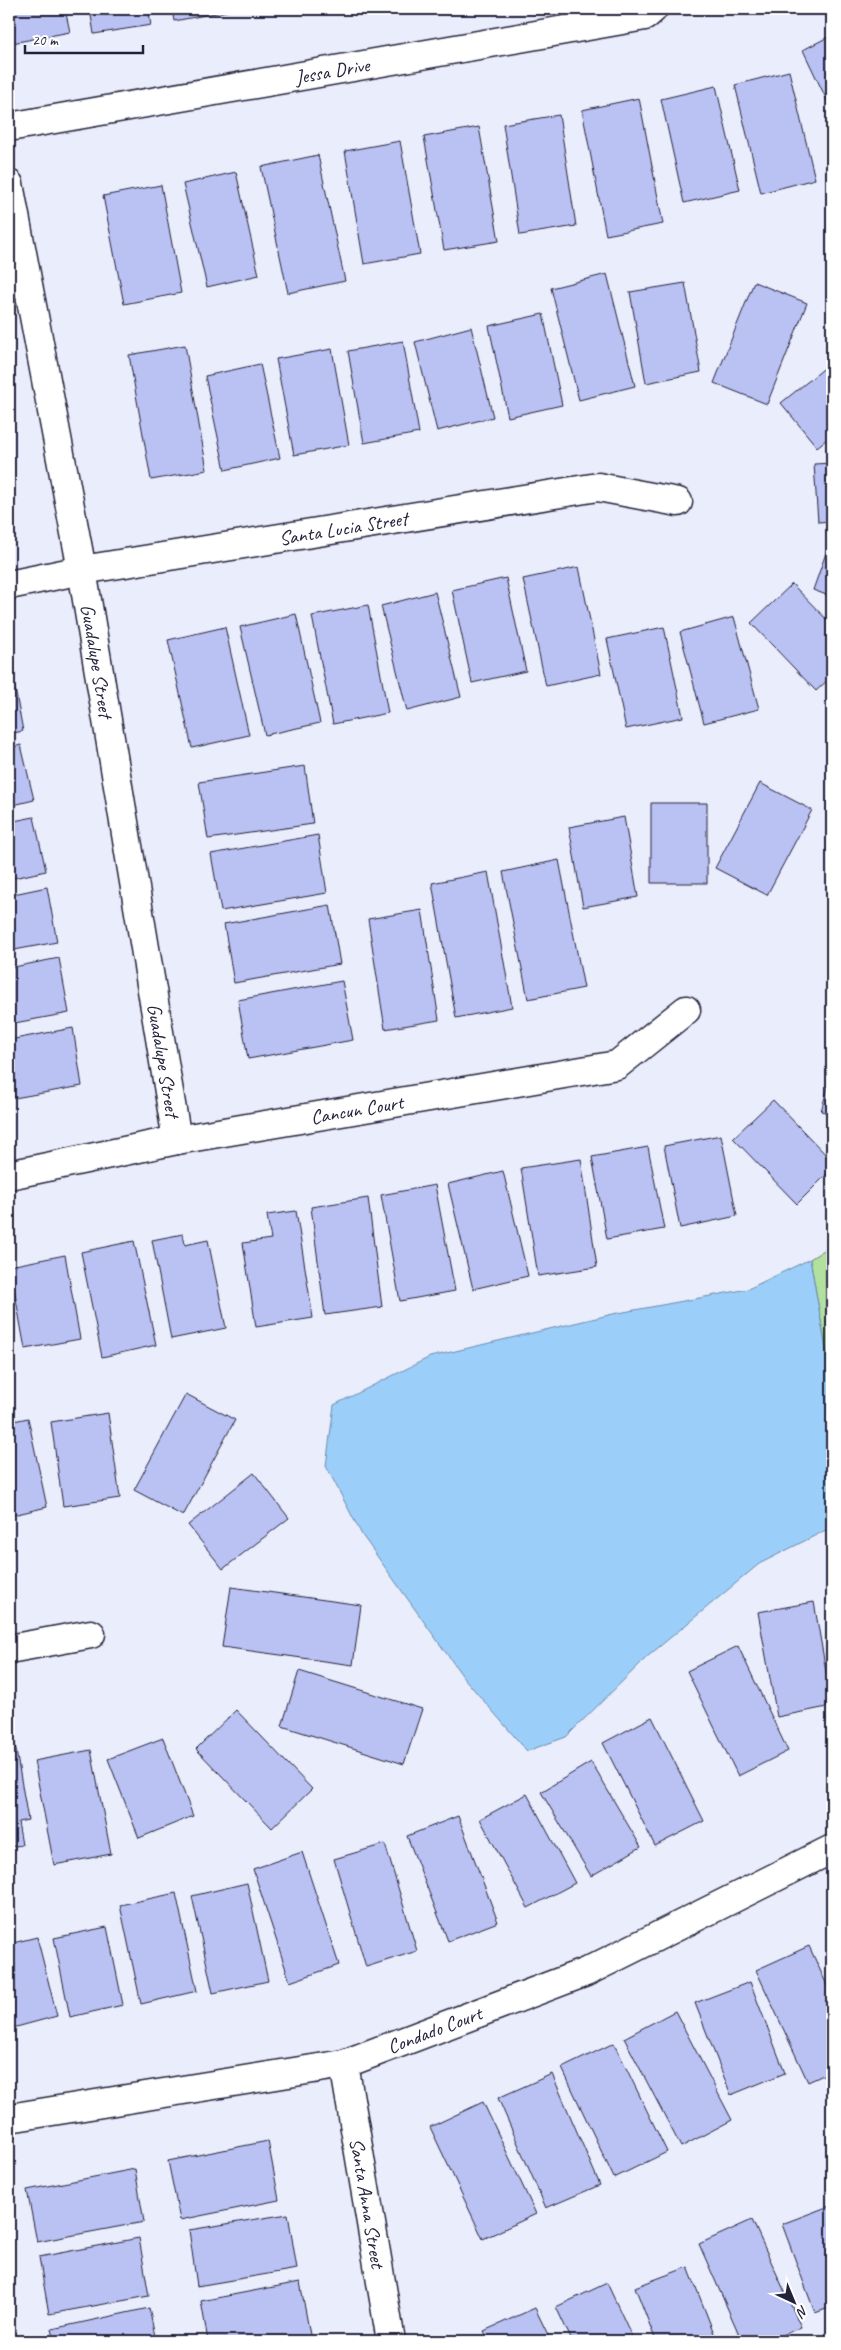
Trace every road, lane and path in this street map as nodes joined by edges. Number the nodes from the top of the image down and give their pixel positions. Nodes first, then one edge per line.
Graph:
1 (653, 9) edge
2 (9, 127) edge
3 (9, 184) edge
4 (678, 502) dead end
5 (82, 570) junction
6 (9, 584) edge
7 (686, 1010) dead end
8 (177, 1140) junction
9 (9, 1175) edge
10 (91, 1634) dead end
11 (9, 1649) edge
12 (832, 1849) edge
13 (344, 2064) junction
14 (9, 2118) edge
15 (390, 2341) edge

1 - 2 street, Jessa Drive
3 - 5 street, Guadalupe Street
4 - 5 street, Santa Lucia Street
5 - 6 street, Santa Lucia Street
5 - 8 street, Guadalupe Street
7 - 8 street, Cancun Court
8 - 9 street, Cancun Court
10 - 11 street
12 - 13 street, Condado Court
13 - 14 street, Condado Court
13 - 15 street, Santa Anna Street

